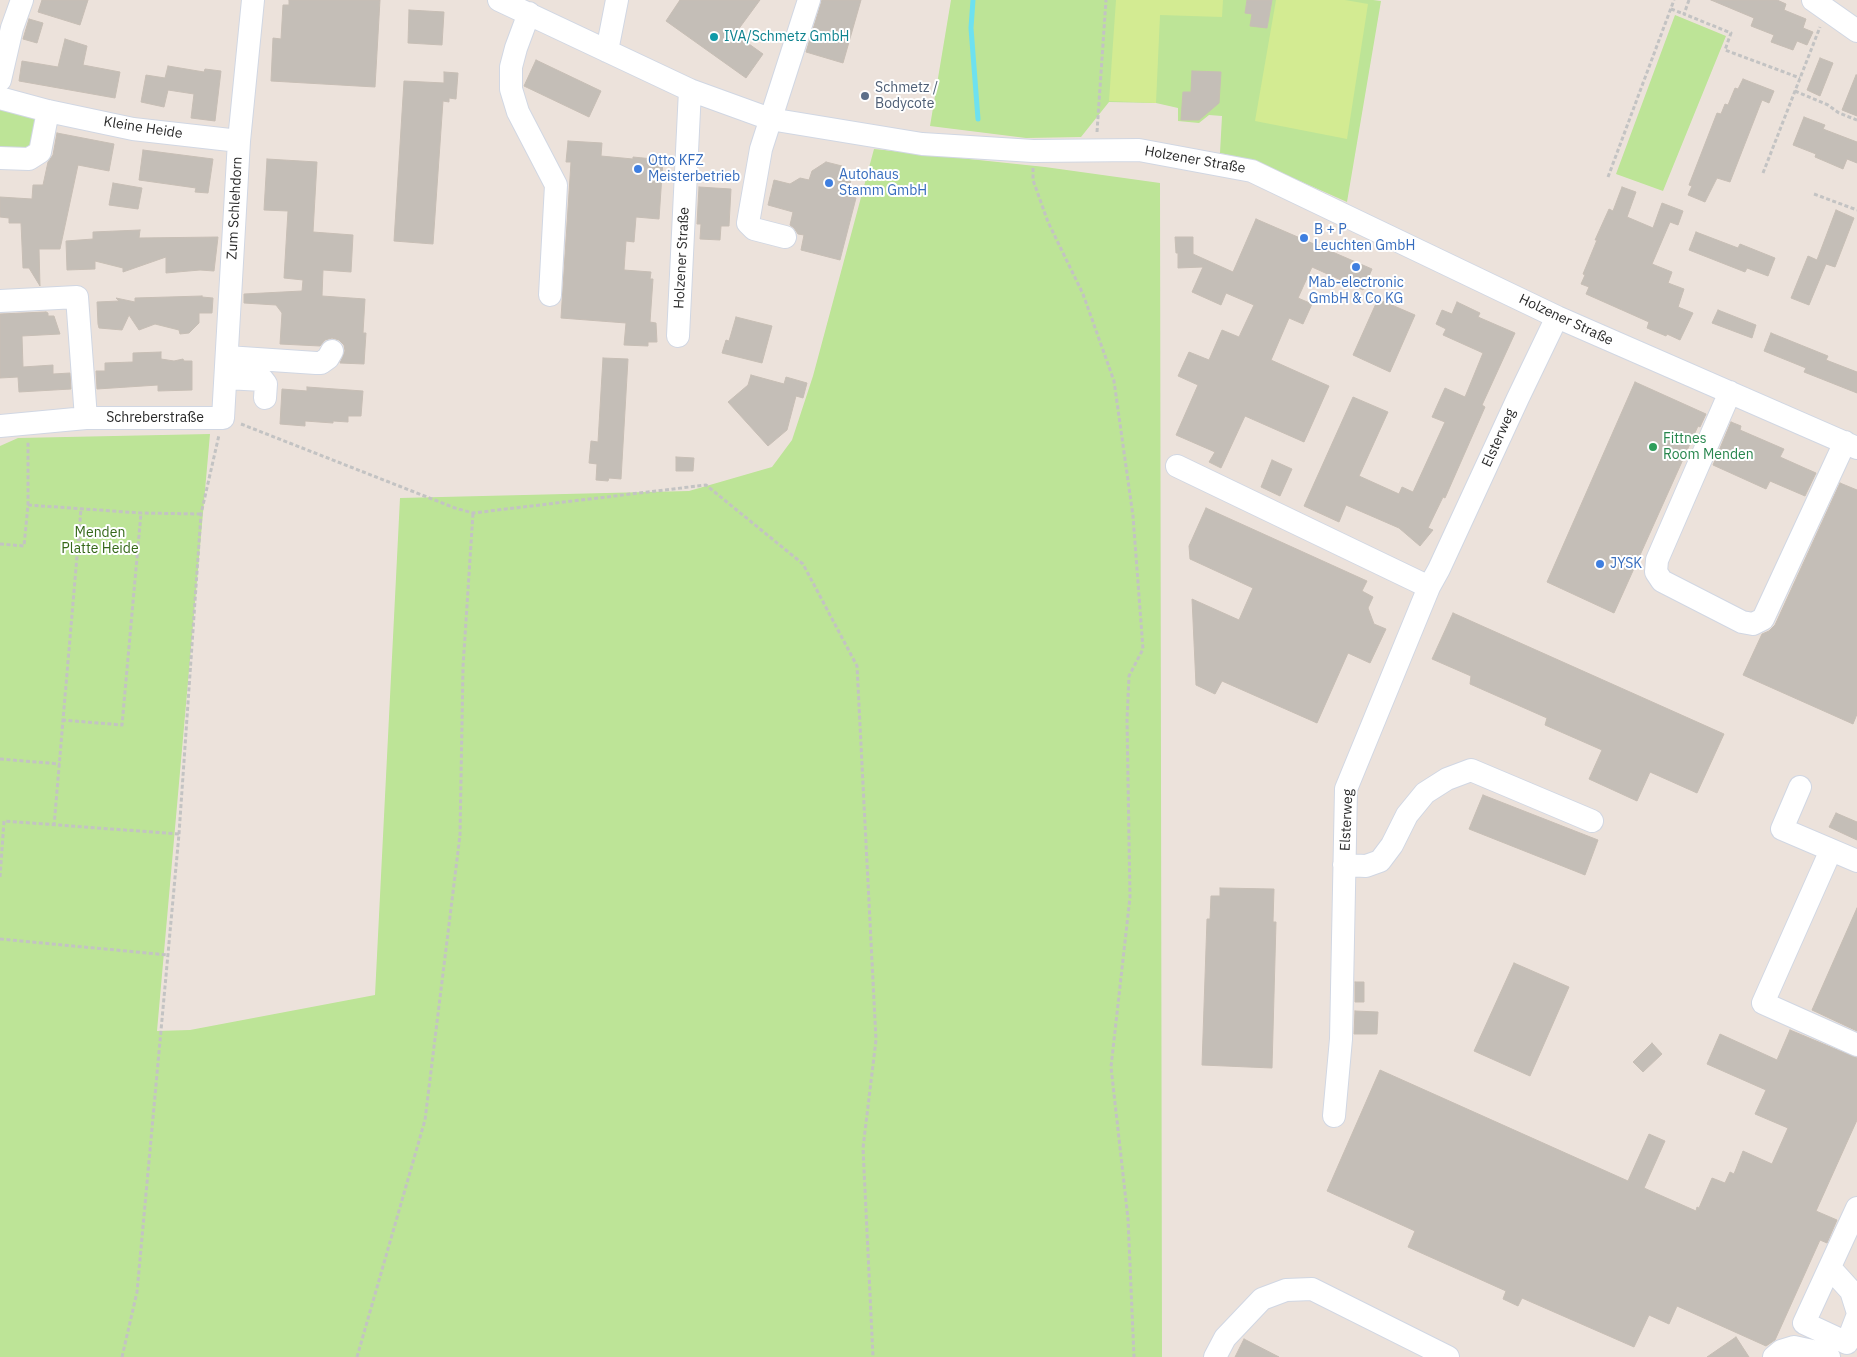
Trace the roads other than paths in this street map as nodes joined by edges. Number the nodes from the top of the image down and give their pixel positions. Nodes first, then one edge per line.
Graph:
1 (22, 0) edge
2 (254, 0) edge
3 (499, 0) edge
4 (617, 0) edge
5 (809, 0) edge
6 (1820, 6) edge
7 (529, 13) junction
8 (1857, 31) edge
9 (607, 52) junction
10 (0, 80) edge
11 (690, 90) junction
12 (0, 98) edge
13 (48, 111) junction
14 (770, 119) junction
15 (239, 141) junction
16 (0, 158) edge
17 (785, 237) dead end
18 (550, 294) dead end
19 (0, 301) edge
20 (1557, 317) junction
21 (678, 336) dead end
22 (332, 351) dead end
23 (226, 368) junction
24 (335, 374) dead end
25 (1730, 392) junction
26 (266, 398) dead end
27 (86, 418) junction
28 (223, 418) joint
29 (0, 426) edge
30 (1851, 445) edge
31 (1177, 466) dead end
32 (1429, 587) junction
33 (1800, 787) dead end
34 (1592, 821) dead end
35 (1831, 850) junction
36 (1857, 861) edge
37 (1344, 865) junction
38 (1857, 1045) edge
39 (1334, 1116) dead end
40 (1857, 1208) edge
41 (1830, 1269) junction
42 (1857, 1310) edge
43 (1857, 1317) edge
44 (1215, 1357) edge
45 (1448, 1357) edge
46 (1774, 1357) edge
47 (1829, 1357) edge

1 - 10 street
2 - 15 street, Zum Schlehdorn
3 - 7 street, Holzener Straße
4 - 9 street
5 - 14 street
6 - 8 street
7 - 9 street, Holzener Straße
7 - 18 street
9 - 11 street, Holzener Straße
11 - 14 street, Holzener Straße
11 - 21 street, Holzener Straße
12 - 13 street, Kleine Heide
13 - 15 street, Kleine Heide
13 - 16 street
14 - 17 street
14 - 20 street, Holzener Straße
15 - 23 street, Zum Schlehdorn
19 - 27 street, Schreberstraße
20 - 25 street, Holzener Straße
20 - 32 street, Elsterweg
22 - 23 street
23 - 24 street
23 - 26 street
23 - 28 street, Zum Schlehdorn
25 - 30 street, Holzener Straße
25 - 30 street
27 - 28 street, Schreberstraße
27 - 29 street, Schreberstraße
31 - 32 street
32 - 37 street, Elsterweg
33 - 35 street
34 - 37 street
35 - 36 street
35 - 38 street
37 - 39 street, Elsterweg
40 - 41 street
41 - 42 street
41 - 43 street
44 - 45 street
46 - 47 street

